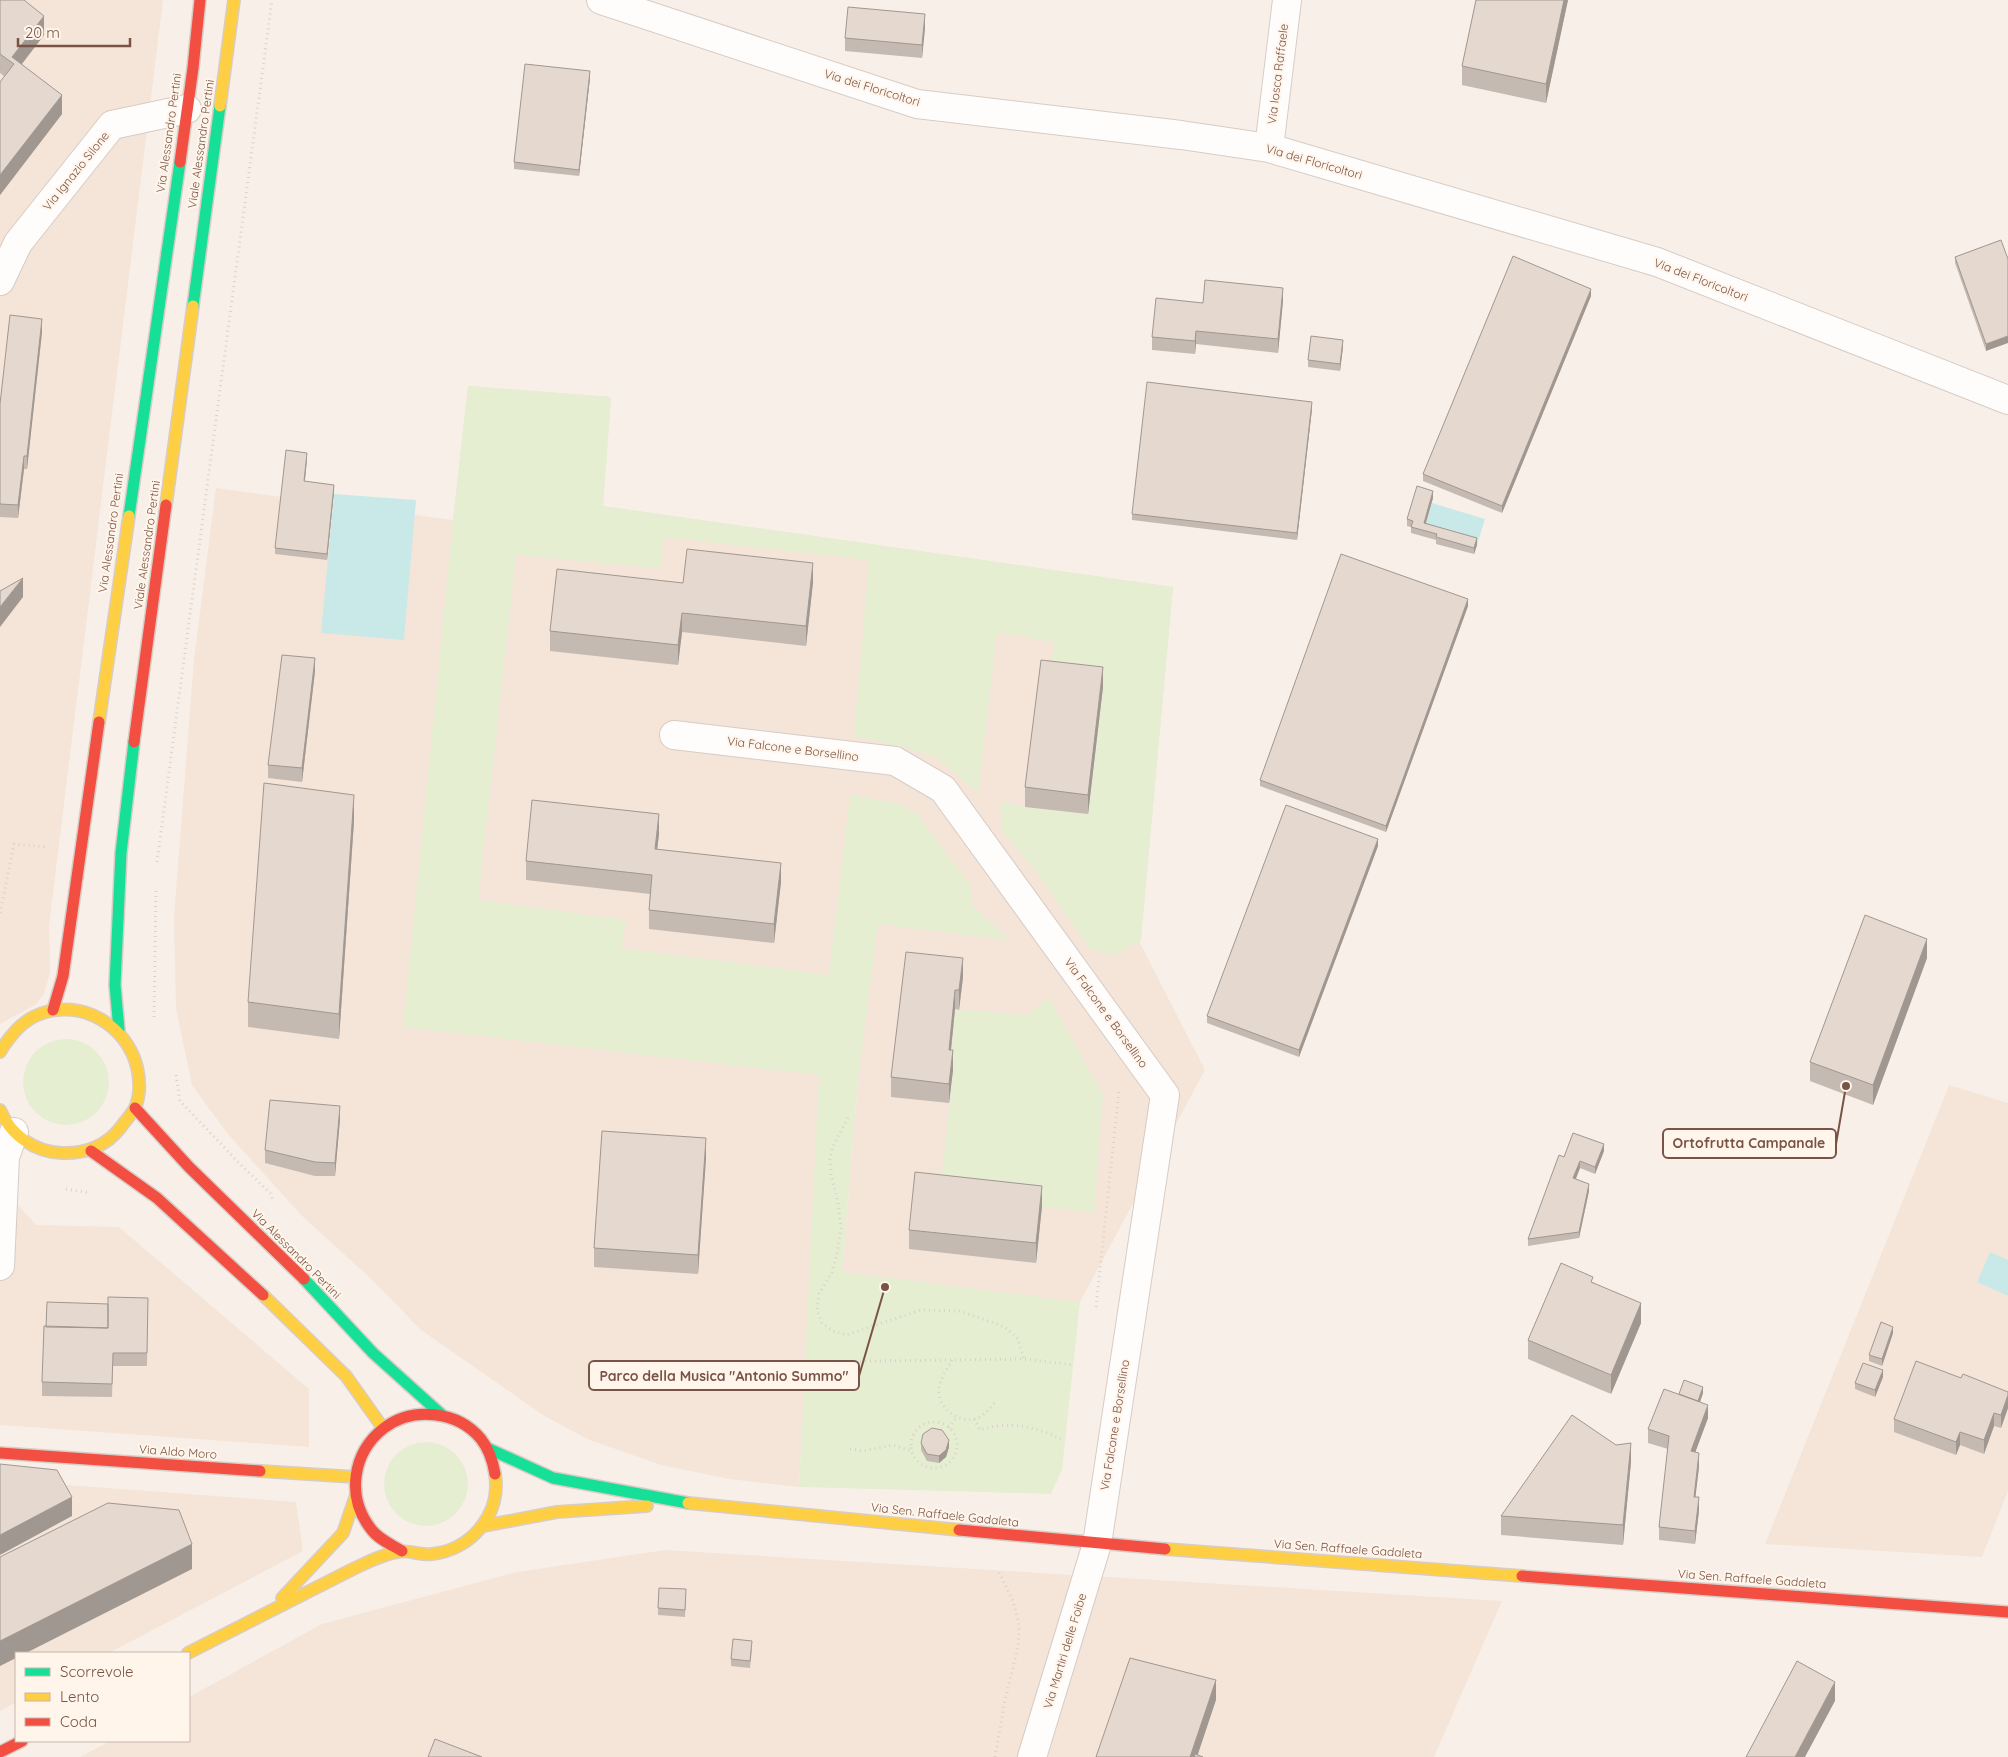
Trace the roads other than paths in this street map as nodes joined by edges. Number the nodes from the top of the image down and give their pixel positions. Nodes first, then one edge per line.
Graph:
1 (200, 0) edge
2 (234, 0) edge
3 (601, 0) edge
4 (1287, 0) edge
5 (187, 109) junction
6 (1269, 148) junction
7 (0, 280) edge
8 (2008, 400) edge
9 (674, 735) dead end
10 (52, 1010) junction
11 (119, 1030) junction
12 (0, 1052) edge
13 (135, 1108) junction
14 (7, 1121) edge
15 (91, 1151) junction
16 (0, 1266) edge
17 (442, 1415) junction
18 (383, 1428) junction
19 (487, 1448) junction
20 (0, 1453) edge
21 (355, 1477) junction
22 (356, 1495) junction
23 (686, 1503) junction
24 (483, 1526) junction
25 (1097, 1544) junction
26 (402, 1551) junction
27 (271, 1610) junction
28 (2008, 1612) edge
29 (190, 1652) edge
30 (20, 1742) edge
31 (0, 1752) edge
32 (1032, 1757) edge

1 - 5 main road, Via Alessandro Pertini
2 - 11 main road, Viale Alessandro Pertini
3 - 6 street, Via dei Floricoltori
4 - 6 street, Via Iosca Raffaele
5 - 7 street, Via Ignazio Silone
5 - 10 main road, Via Alessandro Pertini
6 - 8 street, Via dei Floricoltori
9 - 25 street, Via Falcone e Borsellino
10 - 11 main road
10 - 12 main road
11 - 13 main road
13 - 15 main road
13 - 17 main road, Via Alessandro Pertini
14 - 15 main road
14 - 16 street
15 - 18 main road
17 - 18 main road
17 - 19 main road
18 - 21 main road
19 - 23 main road, Via Sen. Raffaele Gadaleta
19 - 24 main road
20 - 21 main road, Via Aldo Moro
21 - 22 main road
22 - 26 main road
22 - 27 main road
23 - 24 main road, Via Sen. Raffaele Gadaleta
23 - 25 main road, Via Sen. Raffaele Gadaleta
24 - 26 main road
25 - 28 main road, Via Sen. Raffaele Gadaleta
25 - 32 street, Via Martiri delle Foibe
26 - 27 main road
27 - 29 main road
30 - 31 main road

